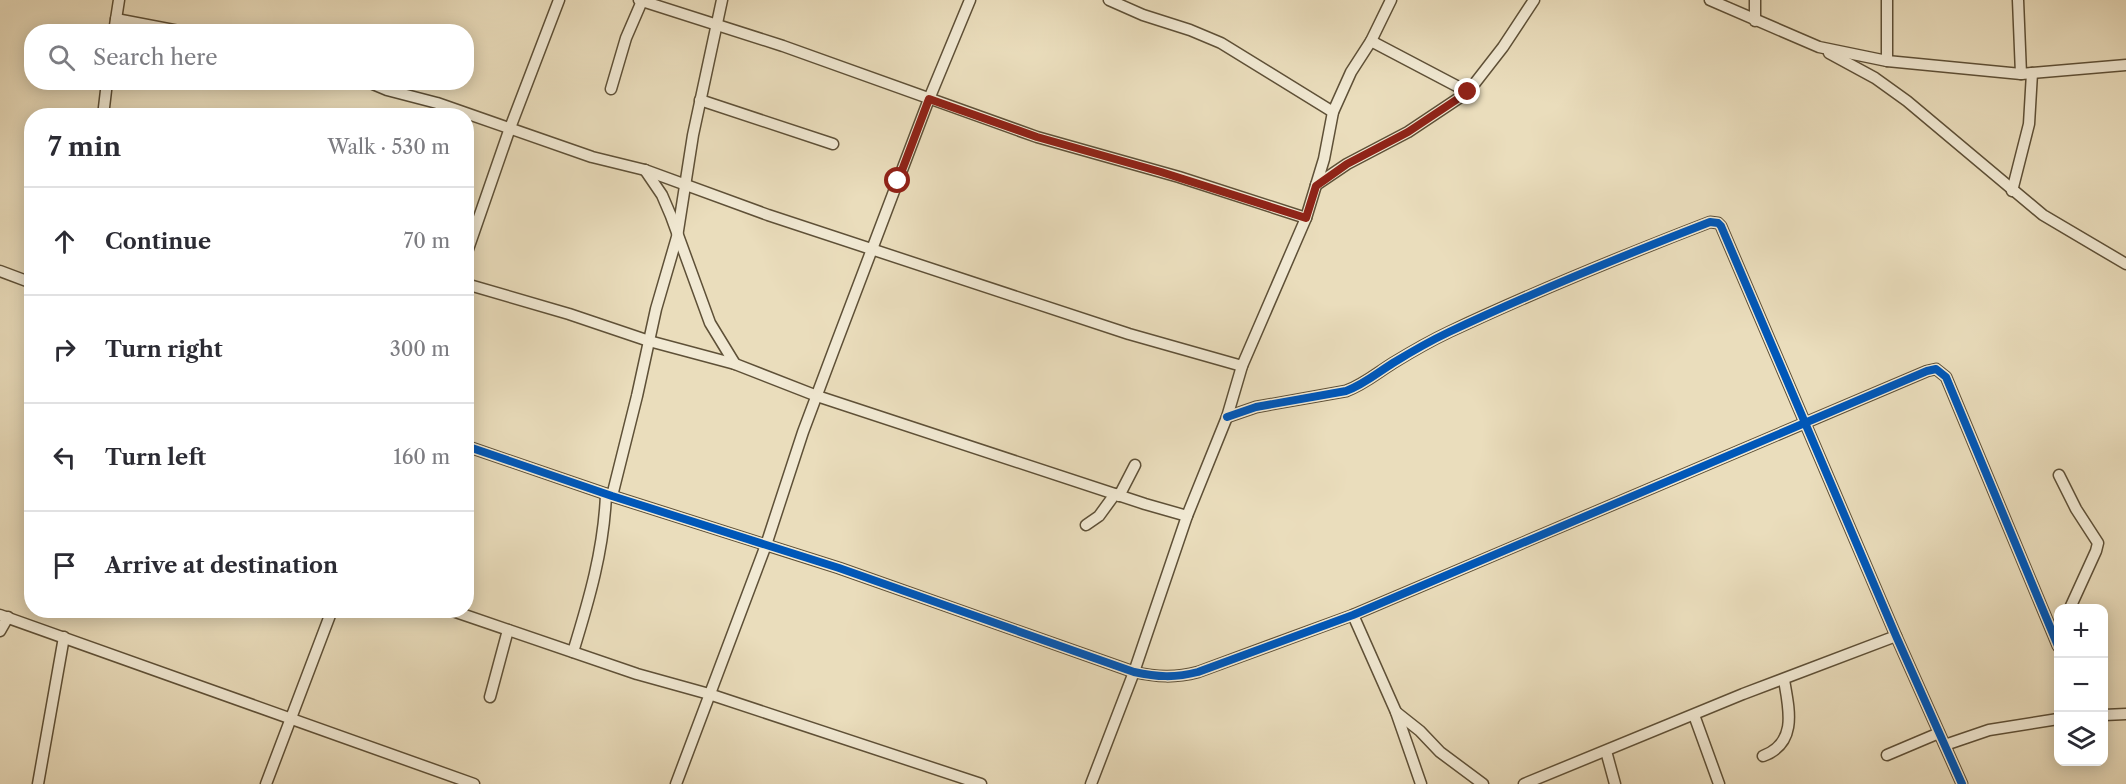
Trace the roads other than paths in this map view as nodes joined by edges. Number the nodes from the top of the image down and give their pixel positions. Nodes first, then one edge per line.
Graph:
1 (119, 0) edge
2 (559, 0) edge
3 (722, 0) edge
4 (970, 0) edge
5 (1109, 0) edge
6 (1391, 0) edge
7 (1534, 0) edge
8 (1710, 0) edge
9 (1755, 0) edge
10 (1887, 0) edge
11 (2018, 0) edge
12 (641, 1) edge
13 (116, 19) junction
14 (1755, 21) junction
15 (115, 24) edge
16 (142, 24) edge
17 (716, 25) junction
18 (1371, 41) junction
19 (1819, 47) junction
20 (1887, 61) junction
21 (2126, 65) edge
22 (2027, 73) junction
23 (611, 89) dead end
24 (106, 90) edge
25 (393, 90) edge
26 (1468, 92) junction
27 (929, 99) junction
28 (700, 100) junction
29 (104, 108) edge
30 (448, 108) edge
31 (1333, 112) junction
32 (474, 116) edge
33 (510, 128) junction
34 (833, 144) dead end
35 (645, 170) junction
36 (685, 185) junction
37 (1316, 186) junction
38 (2012, 191) junction
39 (1306, 218) junction
40 (474, 232) edge
41 (677, 237) junction
42 (873, 249) junction
43 (2126, 264) edge
44 (0, 271) edge
45 (24, 280) edge
46 (474, 286) edge
47 (649, 342) junction
48 (735, 364) junction
49 (1242, 366) junction
50 (817, 396) junction
51 (1227, 417) junction
52 (1806, 423) junction
53 (474, 449) edge
54 (1135, 465) dead end
55 (2059, 476) dead end
56 (609, 495) junction
57 (1117, 495) junction
58 (1187, 516) junction
59 (1086, 525) dead end
60 (766, 545) junction
61 (2072, 604) edge
62 (1353, 615) junction
63 (4, 616) edge
64 (329, 618) edge
65 (473, 618) edge
66 (508, 630) junction
67 (0, 631) edge
68 (2054, 633) edge
69 (1896, 636) junction
70 (64, 637) junction
71 (573, 652) junction
72 (1134, 672) junction
73 (1784, 680) junction
74 (709, 694) junction
75 (490, 697) dead end
76 (1396, 712) junction
77 (2126, 714) edge
78 (1694, 715) junction
79 (2108, 715) edge
80 (292, 718) junction
81 (2054, 719) edge
82 (1939, 733) junction
83 (1945, 745) junction
84 (1606, 751) junction
85 (1887, 755) dead end
86 (1763, 756) dead end
87 (39, 784) edge
88 (266, 784) edge
89 (474, 784) edge
90 (676, 784) edge
91 (981, 784) edge
92 (1091, 784) edge
93 (1421, 784) edge
94 (1483, 784) edge
95 (1524, 784) edge
96 (1615, 784) edge
97 (1719, 784) edge
98 (1962, 784) edge

1 - 13 street
2 - 33 street
3 - 17 street
4 - 27 street
5 - 31 street
6 - 18 street
7 - 26 street
8 - 14 street
9 - 14 street
10 - 20 street
11 - 22 street
12 - 17 street
12 - 23 street
13 - 15 street
13 - 16 street
14 - 19 street
17 - 27 street
17 - 28 street
18 - 26 street
18 - 31 street
19 - 20 street
19 - 38 street
20 - 22 street
21 - 22 street
22 - 38 street
24 - 29 street
25 - 30 street
26 - 37 street
27 - 39 street
27 - 42 street
28 - 34 street
28 - 36 street
31 - 37 street
32 - 33 street
33 - 35 street
33 - 40 street
35 - 36 street
35 - 41 street
36 - 41 street
36 - 42 street
37 - 39 street
38 - 43 street
39 - 49 street
41 - 47 street
41 - 48 street
42 - 49 street
42 - 50 street
44 - 45 street
46 - 47 street
47 - 48 street
47 - 56 street
48 - 50 street
49 - 51 street
50 - 57 street
50 - 60 street
51 - 52 street
51 - 58 street
52 - 62 street
52 - 68 street
52 - 69 street
53 - 56 street
54 - 57 street
55 - 61 street
56 - 60 street
56 - 71 street
57 - 58 street
57 - 59 street
58 - 72 street
60 - 72 street
60 - 74 street
62 - 72 street
62 - 76 street
63 - 67 street
63 - 70 street
64 - 80 street
65 - 66 street
66 - 71 street
66 - 75 street
69 - 73 street
69 - 82 street
70 - 80 street
70 - 87 street
71 - 74 street
72 - 92 street
73 - 78 street
73 - 86 street
74 - 90 street
74 - 91 street
76 - 93 street
76 - 94 street
77 - 79 street
78 - 84 street
78 - 97 street
80 - 88 street
80 - 89 street
81 - 83 street
82 - 83 street
82 - 85 street
83 - 98 street
84 - 95 street
84 - 96 street

